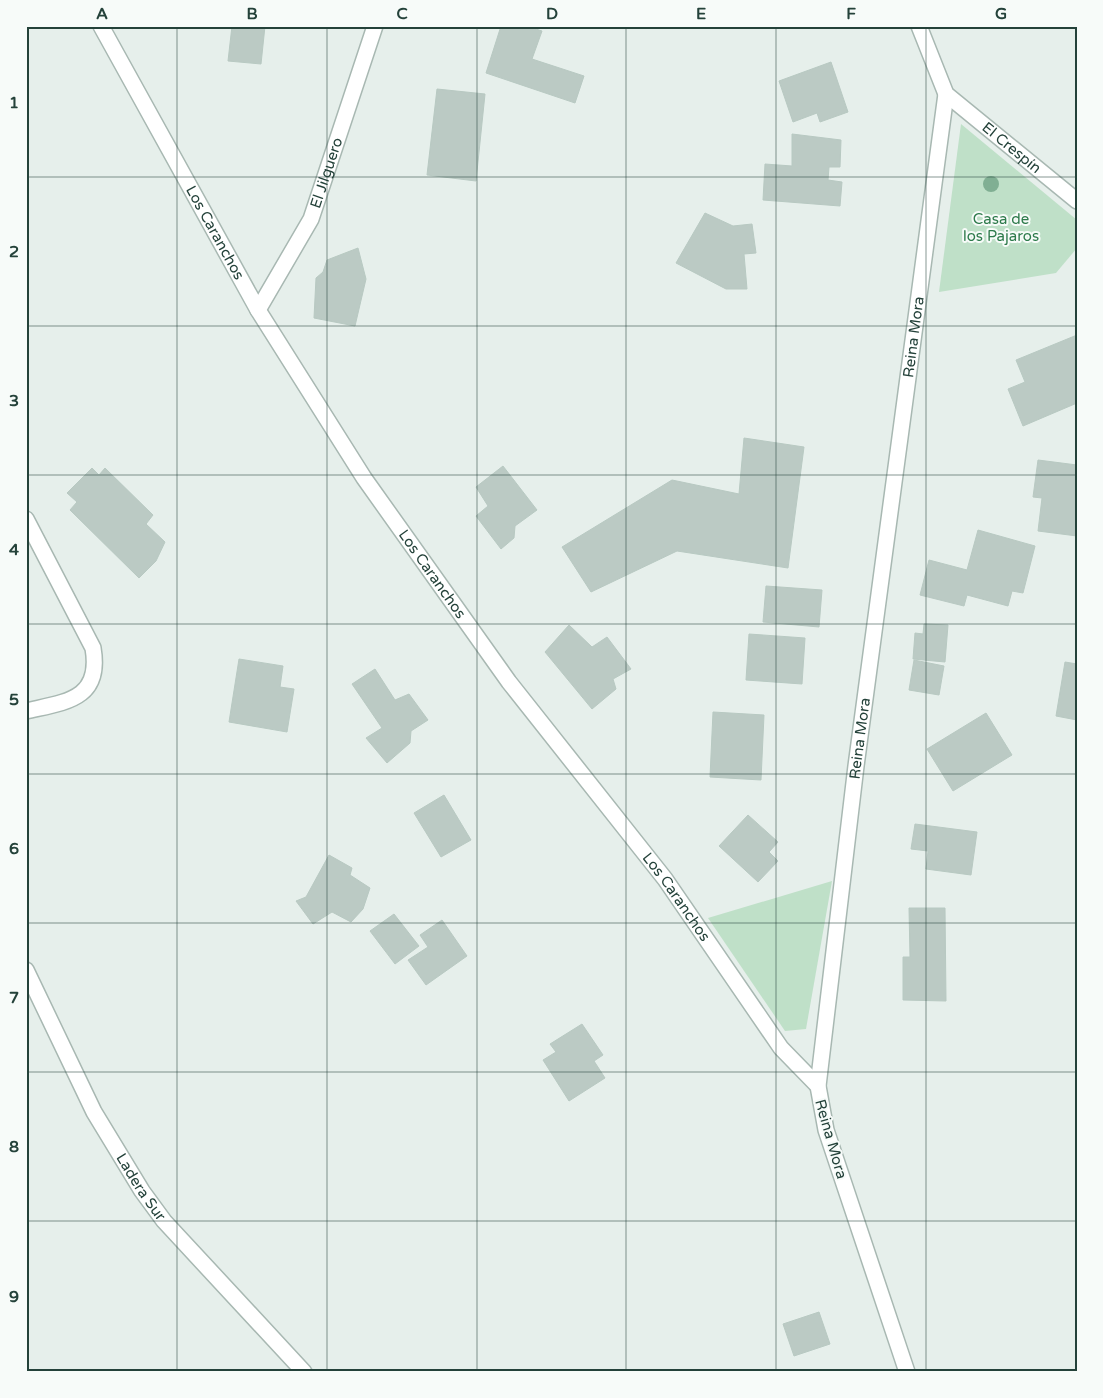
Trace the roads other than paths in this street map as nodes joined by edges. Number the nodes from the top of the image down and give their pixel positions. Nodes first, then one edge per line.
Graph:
1 (101, 26) edge
2 (374, 26) edge
3 (919, 26) edge
4 (946, 94) junction
5 (1077, 201) edge
6 (258, 310) junction
7 (26, 519) edge
8 (26, 711) edge
9 (26, 970) edge
10 (818, 1086) junction
11 (304, 1372) edge
12 (907, 1372) edge

1 - 6 street, Los Caranchos
2 - 6 street, El Jilguero
3 - 4 street
4 - 5 street, El Crespín
4 - 10 street, Reina Mora
6 - 10 street, Los Caranchos
7 - 8 street
9 - 11 street, Ladera Sur
10 - 12 street, Reina Mora

